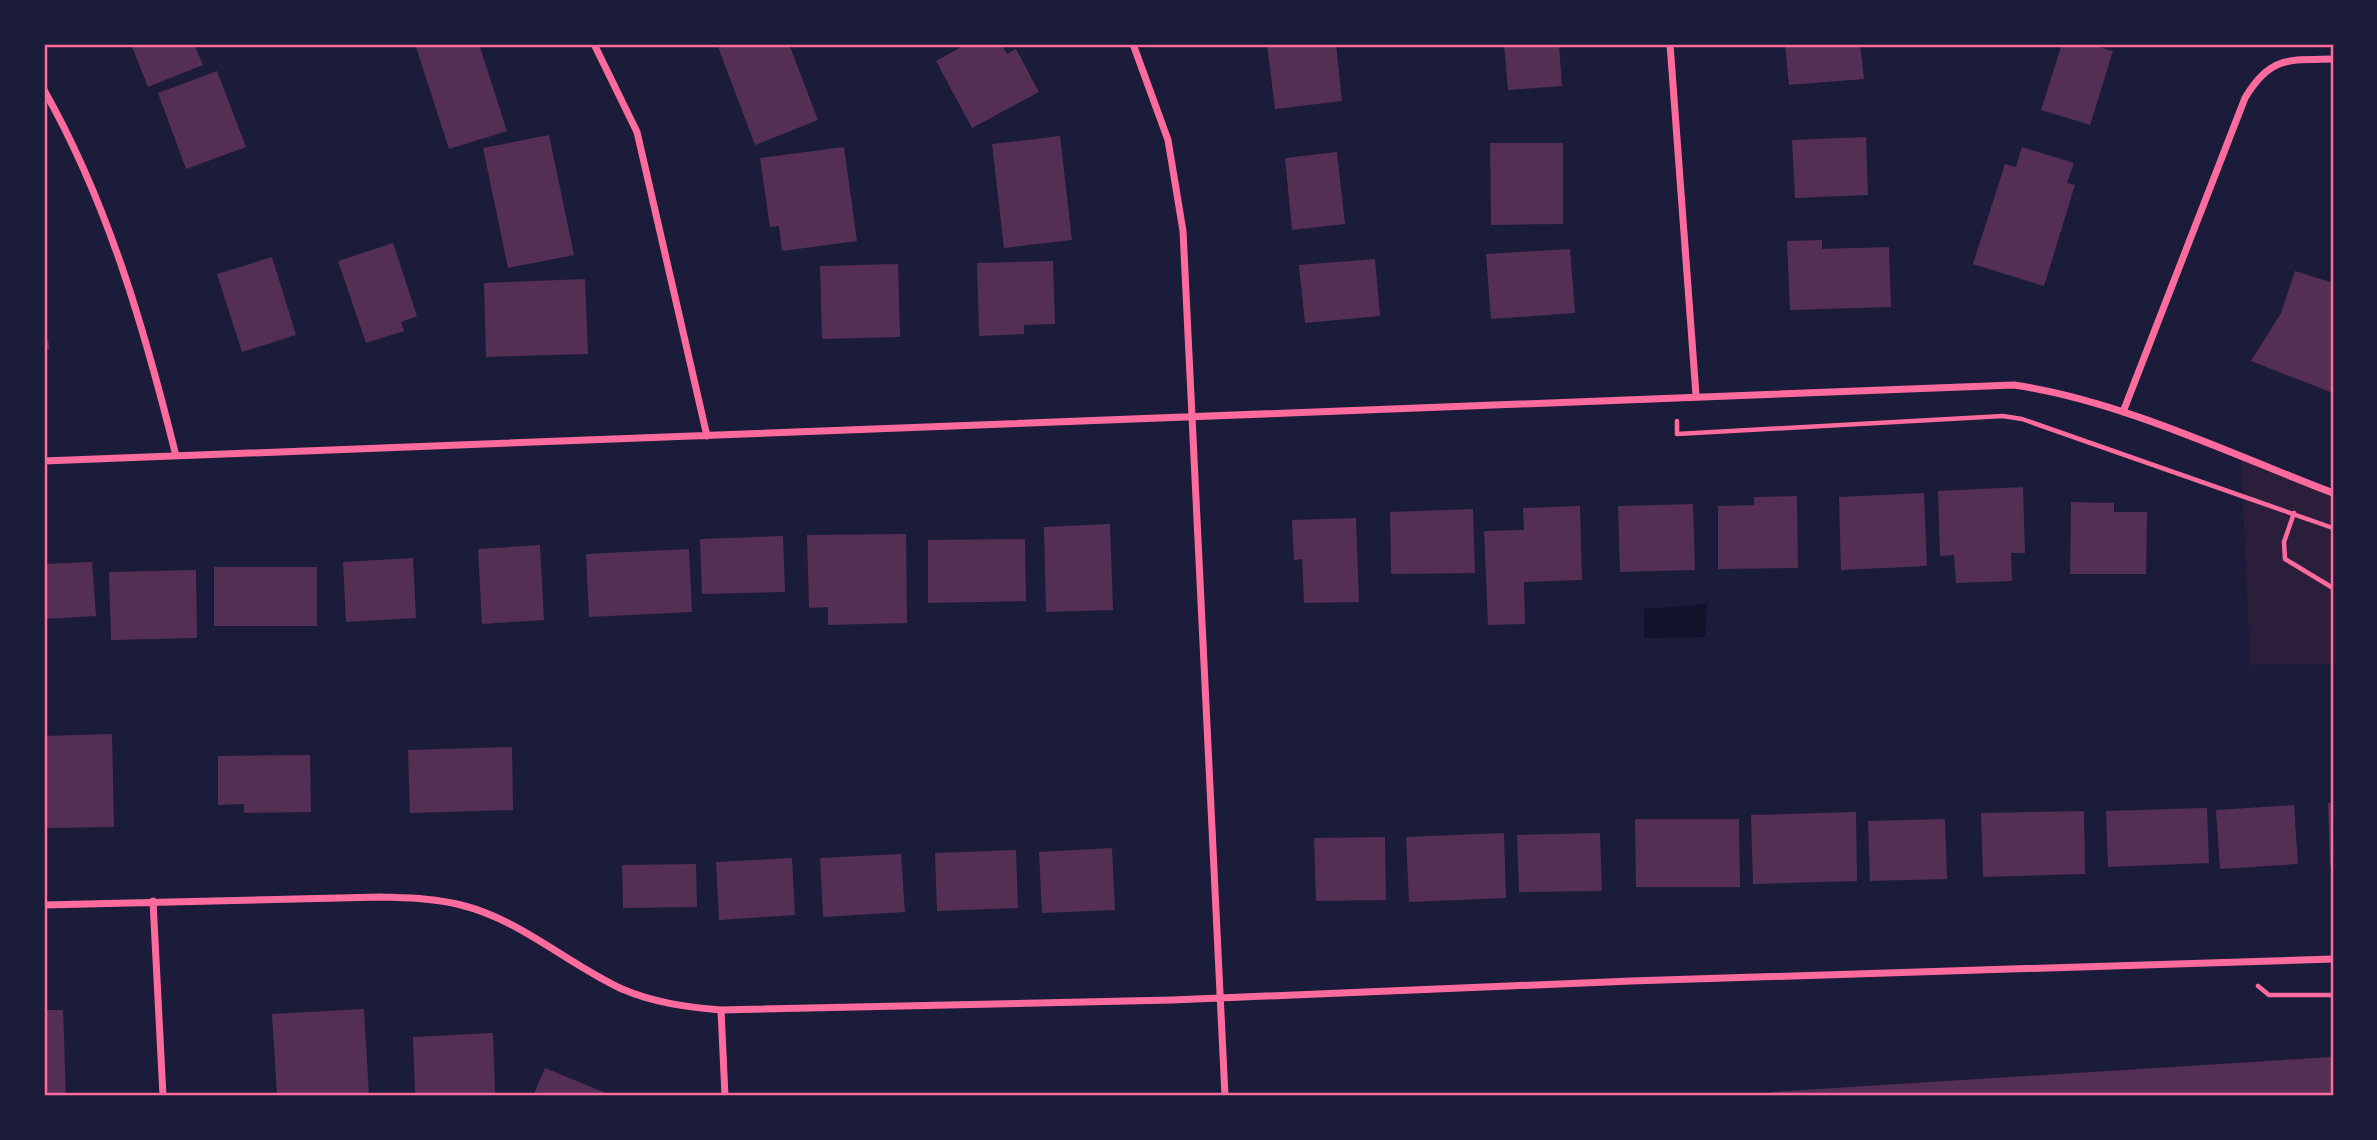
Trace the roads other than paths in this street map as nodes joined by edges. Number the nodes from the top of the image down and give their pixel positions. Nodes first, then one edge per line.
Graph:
1 (594, 44) edge
2 (1133, 44) edge
3 (1670, 44) edge
4 (2333, 59) edge
5 (44, 90) edge
6 (1696, 395) junction
7 (2123, 412) junction
8 (1192, 416) junction
9 (707, 436) junction
10 (176, 456) junction
11 (44, 461) edge
12 (2333, 493) edge
13 (153, 901) junction
14 (44, 905) edge
15 (2333, 959) edge
16 (1220, 999) junction
17 (721, 1010) junction
18 (163, 1096) edge
19 (725, 1096) edge
20 (1225, 1096) edge

1 - 9 street
2 - 8 street
3 - 6 street
4 - 7 street
5 - 10 street
6 - 7 street
6 - 8 street
7 - 12 street
8 - 9 street
8 - 16 street
9 - 10 street
10 - 11 street
13 - 14 street
13 - 17 street
13 - 18 street
15 - 16 street
16 - 17 street
16 - 20 street
17 - 19 street

